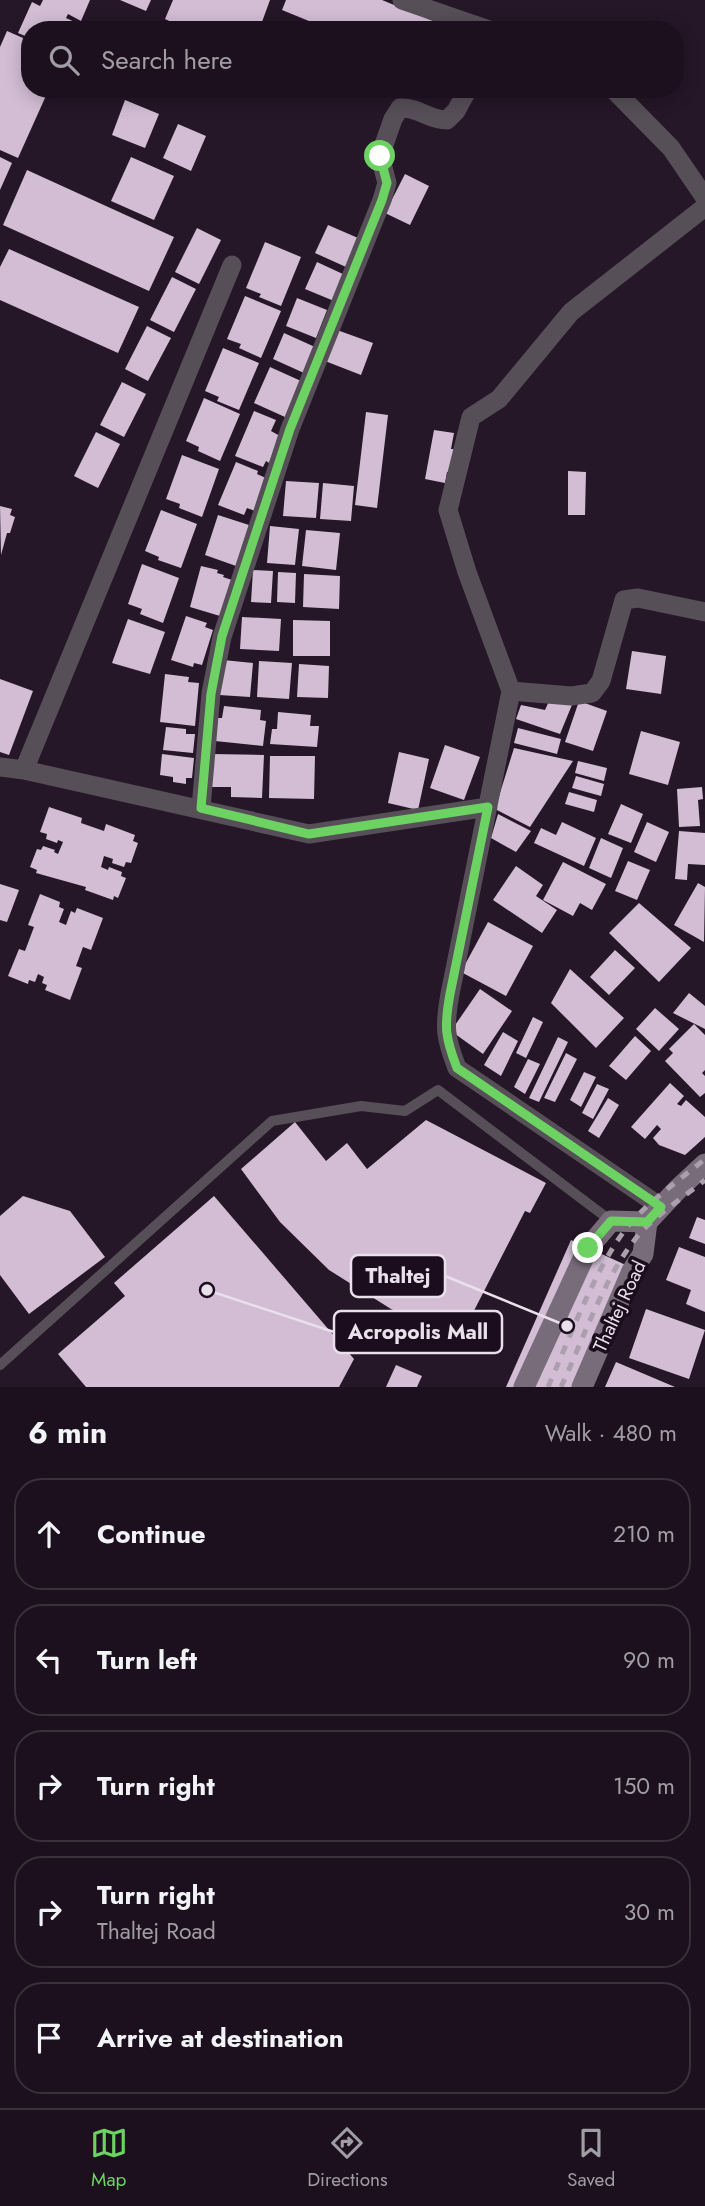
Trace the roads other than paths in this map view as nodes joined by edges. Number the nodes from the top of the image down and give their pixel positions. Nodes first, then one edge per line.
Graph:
1 (402, 0) edge
2 (463, 21) edge
3 (463, 98) edge
4 (622, 98) edge
5 (705, 198) edge
6 (705, 207) edge
7 (232, 265) dead end
8 (705, 612) edge
9 (511, 691) junction
10 (0, 767) edge
11 (24, 769) junction
12 (488, 807) junction
13 (201, 808) junction
14 (705, 1164) edge
15 (654, 1214) junction
16 (611, 1221) junction
17 (0, 1365) edge
18 (524, 1387) edge
19 (582, 1387) edge

1 - 2 street
3 - 13 street
4 - 5 street
6 - 9 street
7 - 11 street
8 - 9 street
9 - 12 street
10 - 11 street
11 - 13 street
12 - 13 street
12 - 15 street
14 - 15 main road
15 - 16 main road
15 - 19 main road, Thaltej Road
16 - 17 lane
16 - 18 main road

